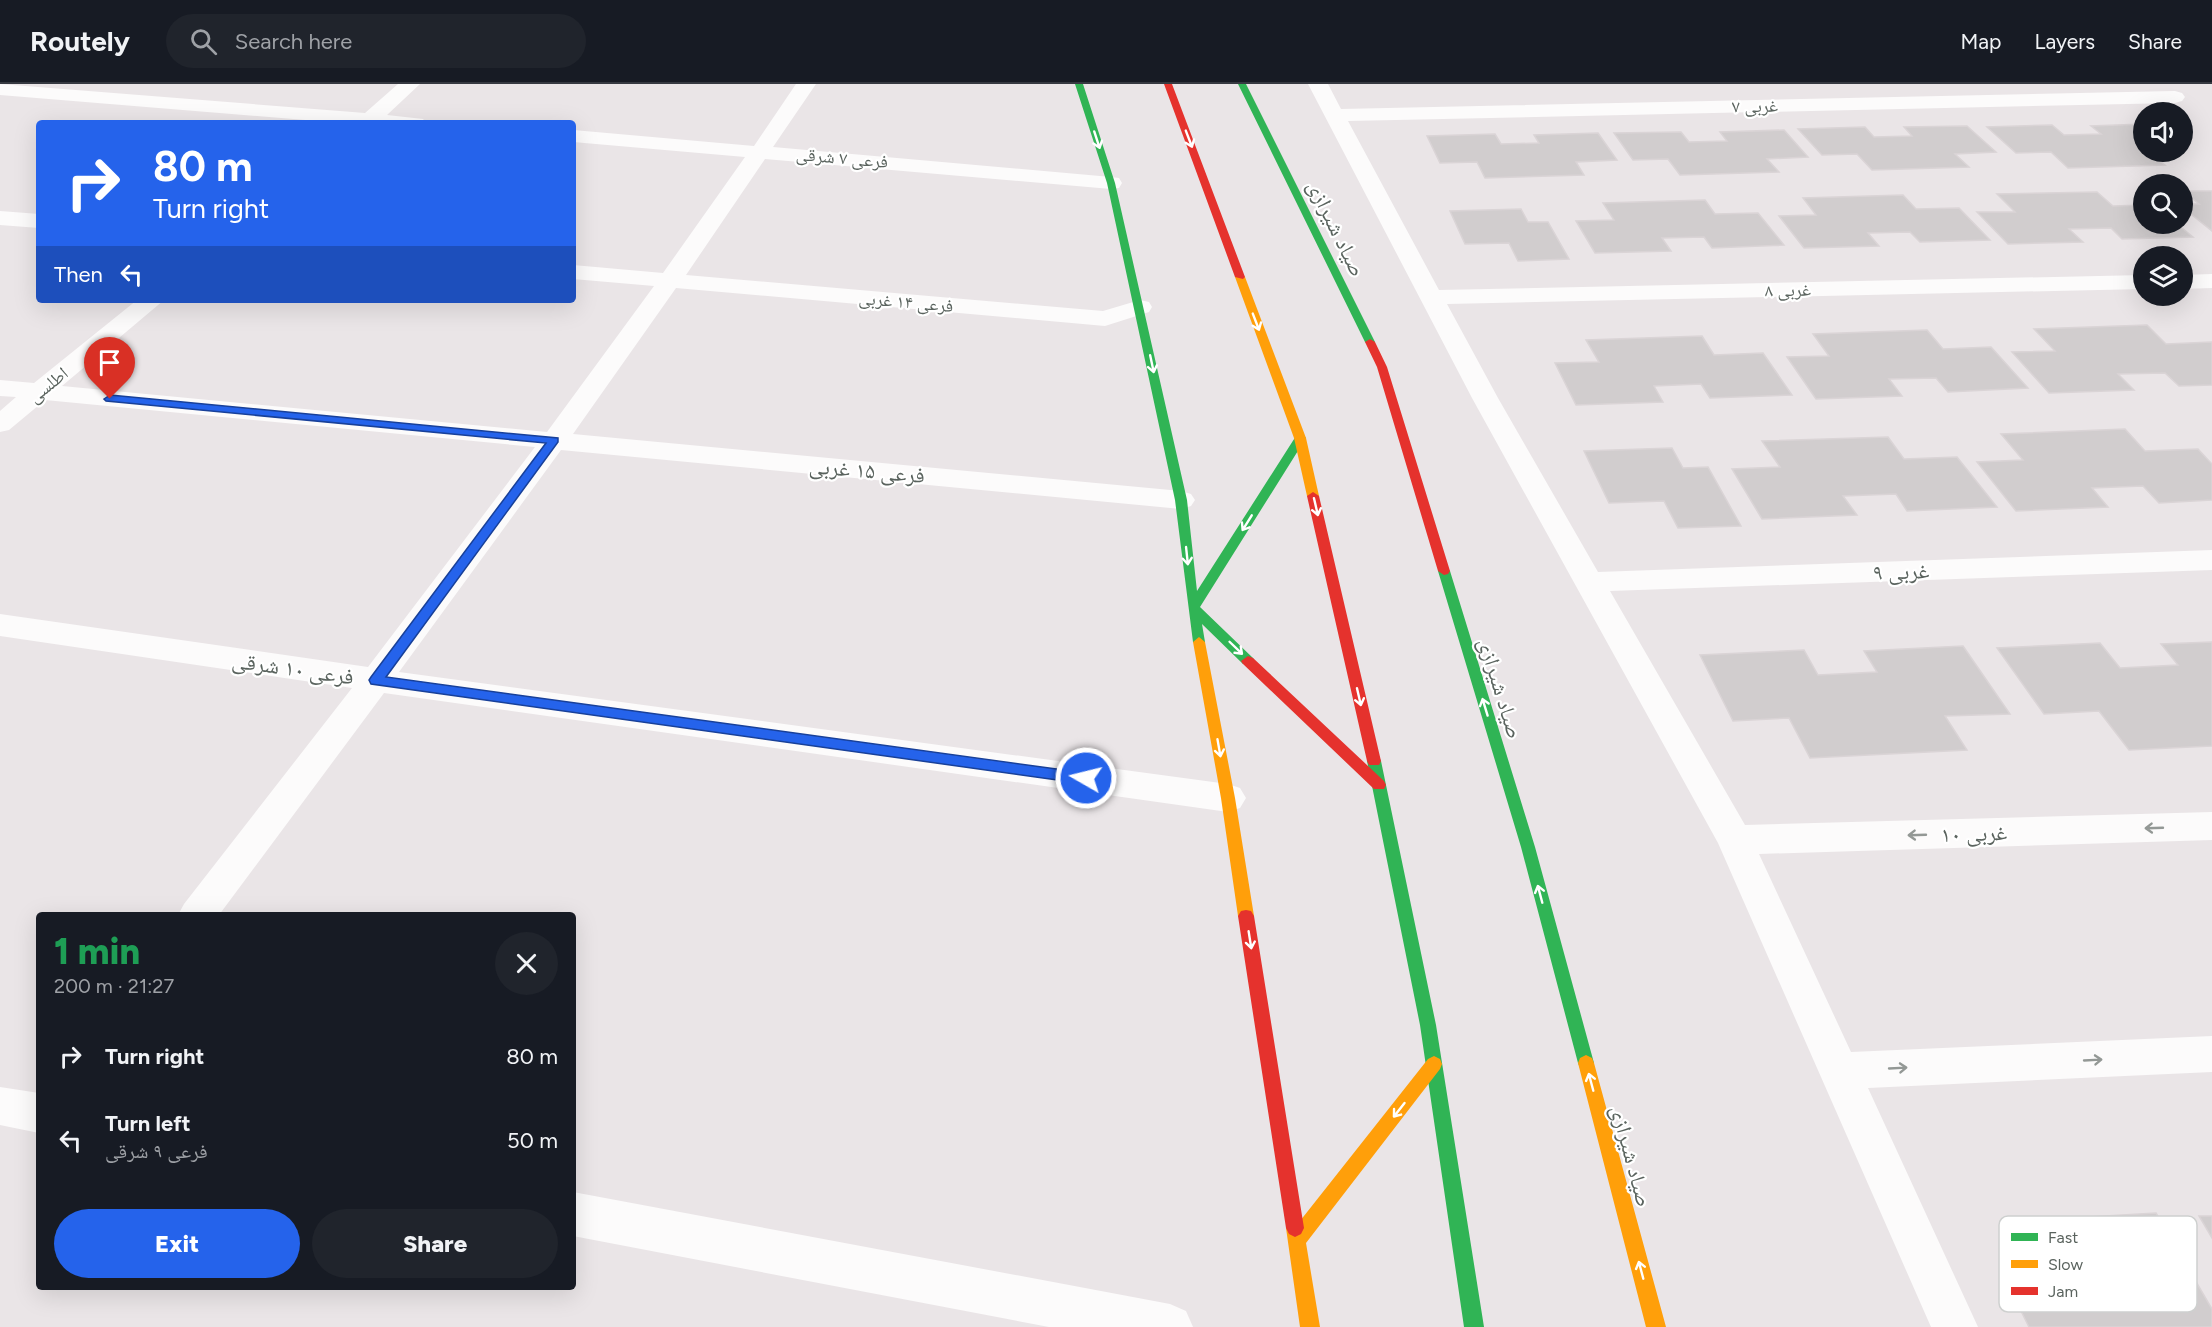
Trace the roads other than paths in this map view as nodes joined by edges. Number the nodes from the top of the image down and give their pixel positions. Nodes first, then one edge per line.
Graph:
1 (410, 84) edge
2 (806, 84) edge
3 (1079, 84) edge
4 (1168, 84) edge
5 (1242, 84) edge
6 (1318, 84) edge
7 (0, 89) edge
8 (2175, 97) dead end
9 (1335, 115) junction
10 (356, 120) edge
11 (368, 120) edge
12 (576, 136) edge
13 (761, 150) junction
14 (1111, 183) junction
15 (0, 218) edge
16 (36, 221) edge
17 (576, 272) edge
18 (669, 281) junction
19 (2212, 281) edge
20 (2133, 282) edge
21 (2193, 282) edge
22 (1432, 297) junction
23 (148, 303) edge
24 (1140, 307) junction
25 (0, 388) edge
26 (39, 392) junction
27 (0, 424) edge
28 (1300, 438) junction
29 (554, 440) junction
30 (1181, 500) junction
31 (2212, 560) edge
32 (1590, 582) junction
33 (1193, 608) junction
34 (0, 625) edge
35 (376, 680) junction
36 (1379, 785) junction
37 (1228, 798) junction
38 (2212, 826) edge
39 (1735, 840) junction
40 (199, 912) edge
41 (2212, 1054) edge
42 (1434, 1064) junction
43 (1840, 1071) junction
44 (0, 1106) edge
45 (36, 1112) edge
46 (576, 1215) edge
47 (1297, 1240) junction
48 (1170, 1327) edge
49 (1310, 1327) edge
50 (1474, 1327) edge
51 (1656, 1327) edge
52 (1955, 1327) edge

1 - 11 street
2 - 13 street
3 -> 14 main road
4 -> 28 main road
51 -> 5 main road, صیاد شیرازی
6 - 9 street
7 - 10 street
8 - 9 street, ۷ غربی
9 - 22 street
12 - 13 street, فرعی ۷ شرقی
13 - 14 street, فرعی ۷ شرقی
13 - 18 street
14 - 24 main road
15 - 16 street
17 - 18 street, فرعی ۱۴ غربی
18 - 24 street, فرعی ۱۴ غربی
18 - 29 street
19 - 21 street
20 - 22 street, ۸ غربی
22 - 32 street
23 - 26 street, اطلسی
24 -> 30 main road
25 - 26 street, فرعی ۱۵ غربی
26 - 27 street, اطلسی
26 - 29 street, فرعی ۱۵ غربی
28 -> 33 main road
28 -> 36 main road
29 - 30 street, فرعی ۱۵ غربی
29 - 35 street
30 -> 33 main road
31 - 32 street, ۹ غربی
32 - 39 street
33 -> 36 main road
33 -> 37 main road
34 - 35 street, فرعی ۱۰ شرقی
35 - 37 street, فرعی ۱۰ شرقی
35 - 40 street
36 - 42 main road
37 -> 47 main road
38 -> 39 street, ۱۰ غربی
39 - 43 street
43 -> 41 street
42 -> 47 main road
42 - 50 main road
43 - 52 street
44 - 45 street
46 - 48 street
47 - 49 main road

